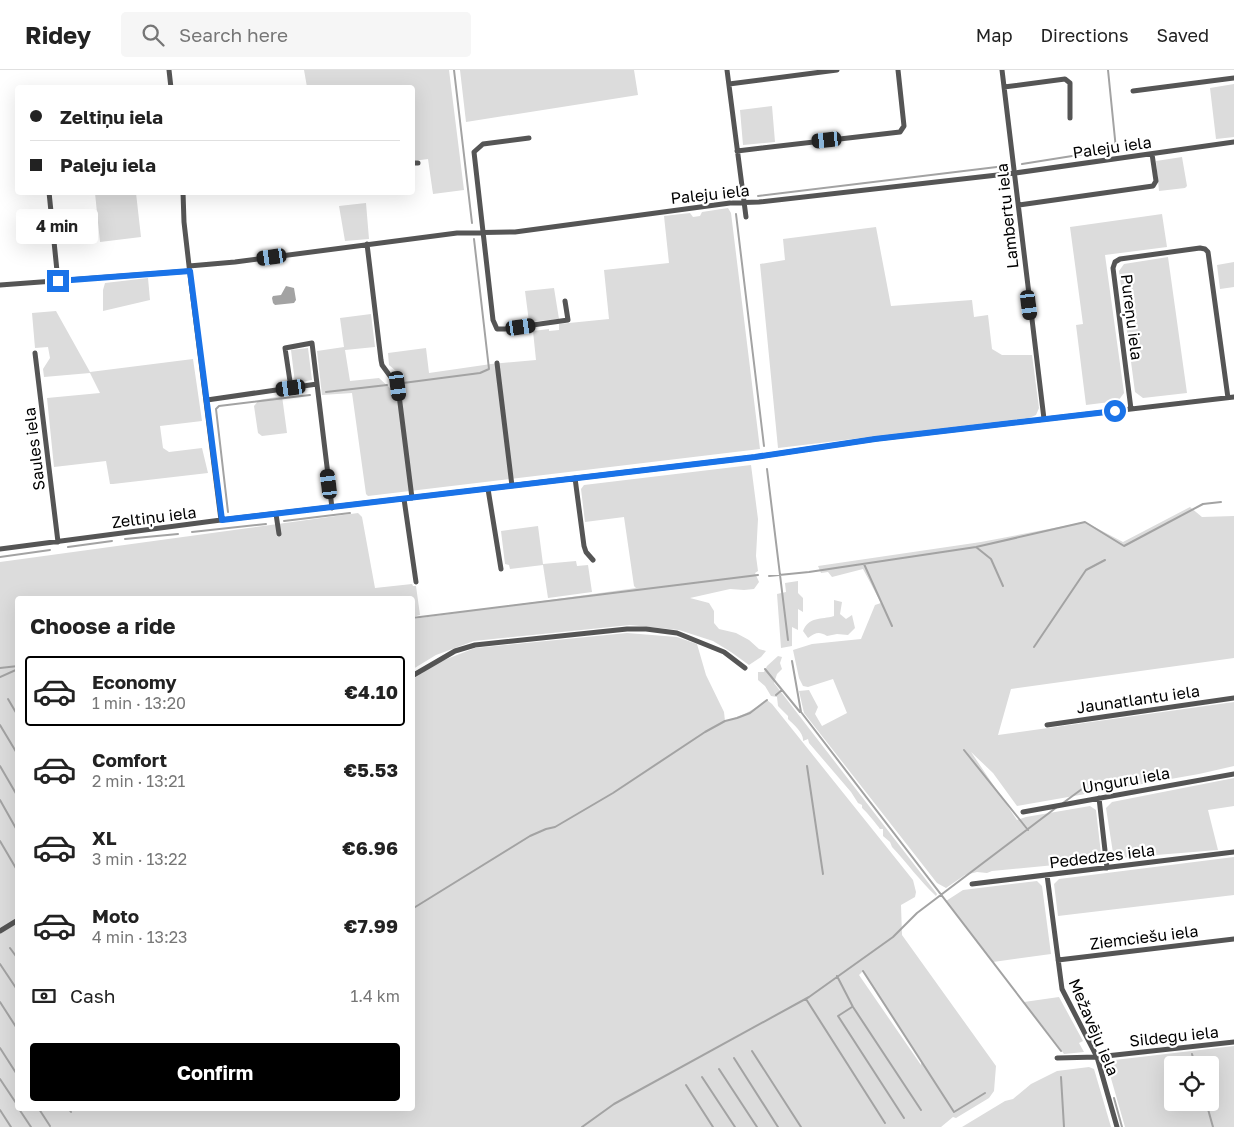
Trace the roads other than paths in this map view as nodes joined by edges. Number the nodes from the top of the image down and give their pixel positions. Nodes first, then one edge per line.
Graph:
1 (169, 70) edge
2 (727, 70) edge
3 (837, 70) edge
4 (898, 70) edge
5 (1002, 70) edge
6 (810, 72) edge
7 (1234, 78) edge
8 (729, 84) junction
9 (171, 85) edge
10 (1004, 87) junction
11 (1133, 91) dead end
12 (1070, 118) dead end
13 (529, 138) dead end
14 (1234, 142) edge
15 (737, 151) junction
16 (1152, 154) junction
17 (1015, 173) junction
18 (49, 195) edge
19 (183, 195) edge
20 (744, 203) junction
21 (1019, 205) junction
22 (746, 217) dead end
23 (482, 233) junction
24 (367, 244) junction
25 (189, 268) junction
26 (58, 281) junction
27 (0, 285) edge
28 (565, 302) dead end
29 (35, 354) dead end
30 (497, 363) dead end
31 (317, 384) junction
32 (291, 388) junction
33 (1231, 398) edge
34 (207, 400) junction
35 (1131, 409) junction
36 (1044, 419) junction
37 (575, 478) junction
38 (512, 486) junction
39 (488, 489) junction
40 (412, 498) junction
41 (404, 499) junction
42 (332, 508) junction
43 (276, 514) junction
44 (222, 520) junction
45 (279, 534) dead end
46 (58, 542) junction
47 (0, 549) edge
48 (593, 560) dead end
49 (501, 569) dead end
50 (416, 582) dead end
51 (745, 668) dead end
52 (415, 674) edge
53 (1234, 698) edge
54 (1047, 725) dead end
55 (1234, 774) edge
56 (1099, 798) junction
57 (1023, 812) dead end
58 (1234, 852) edge
59 (1107, 868) junction
60 (1047, 875) junction
61 (972, 884) dead end
62 (15, 922) edge
63 (0, 931) edge
64 (1234, 938) edge
65 (1058, 960) junction
66 (1234, 1042) edge
67 (1097, 1057) junction
68 (1057, 1058) dead end
69 (1117, 1127) edge

1 - 9 street
2 - 8 street
3 - 6 street
4 - 15 street
5 - 10 street, Lambertu iela
6 - 8 street
7 - 11 street
8 - 15 street
10 - 12 street
10 - 17 street, Lambertu iela
13 - 23 street
14 - 16 street, Paleju iela
15 - 20 street
16 - 17 street, Paleju iela
16 - 21 street
17 - 20 street, Paleju iela
17 - 21 street, Lambertu iela
18 - 26 street
19 - 25 street
20 - 22 street
20 - 23 street, Paleju iela
21 - 36 street, Lambertu iela
23 - 24 street, Paleju iela
23 - 28 street
24 - 25 street, Paleju iela
24 - 40 street
25 - 26 street, Paleju iela
25 - 34 street
26 - 27 street, Paleju iela
29 - 46 street, Saules iela
30 - 38 street
31 - 32 street
31 - 32 street
31 - 42 street
32 - 34 street
33 - 35 street, Zeltiņu iela
33 - 35 street, Pureņu iela
34 - 44 street
35 - 36 street, Zeltiņu iela
36 - 37 street, Zeltiņu iela
37 - 38 street, Zeltiņu iela
37 - 48 street
38 - 39 street, Zeltiņu iela
39 - 40 street, Zeltiņu iela
39 - 49 street
40 - 41 street, Zeltiņu iela
41 - 42 street, Zeltiņu iela
41 - 50 street
42 - 43 street, Zeltiņu iela
43 - 44 street, Zeltiņu iela
43 - 45 street
44 - 46 street, Zeltiņu iela
46 - 47 street, Zeltiņu iela
51 - 52 street
53 - 54 street, Jaunatlantu iela
55 - 56 street, Unguru iela
56 - 57 street, Unguru iela
56 - 59 street
58 - 59 street, Pededzes iela
59 - 60 street, Pededzes iela
60 - 61 street, Pededzes iela
60 - 65 street, Mežavēju iela
62 - 63 street
64 - 65 street, Ziemciešu iela
65 - 67 street, Mežavēju iela
66 - 67 street, Sildegu iela
67 - 68 street, Sildegu iela
67 - 69 street, Mežavēju iela

